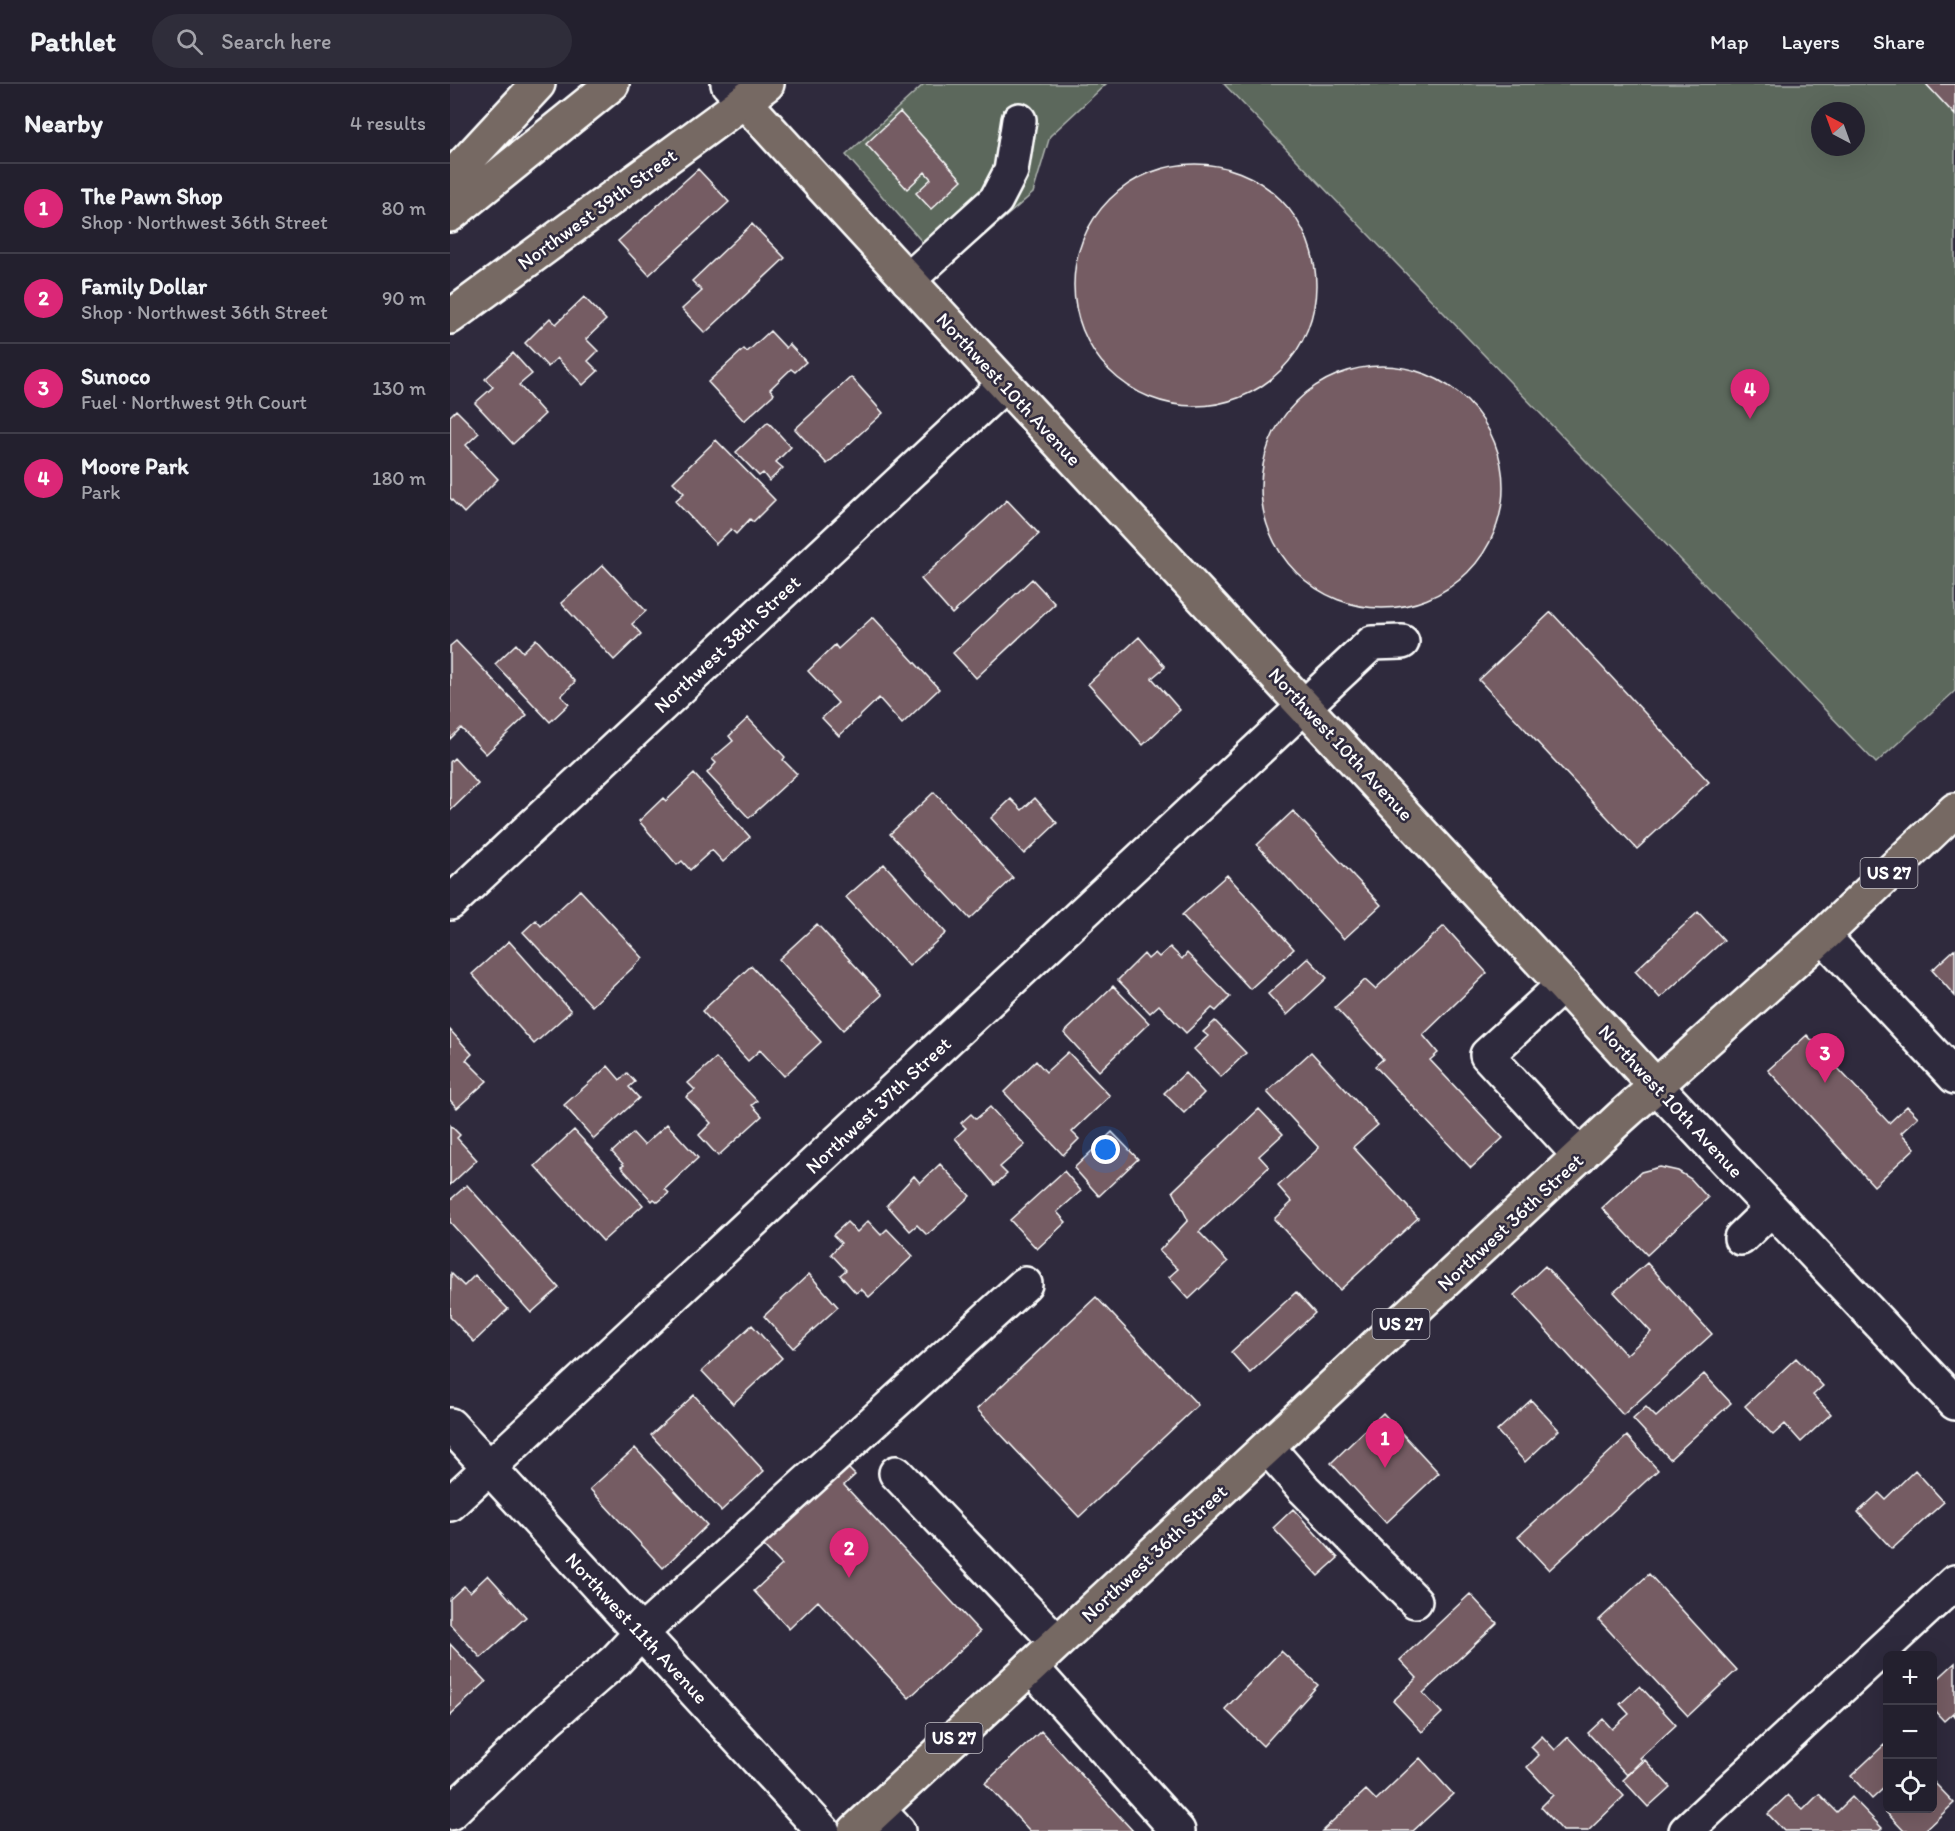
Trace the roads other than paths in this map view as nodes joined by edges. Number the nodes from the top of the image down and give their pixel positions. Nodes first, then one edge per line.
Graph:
1 (612, 84) edge
2 (532, 89) edge
3 (746, 90) edge
4 (1019, 120) dead end
5 (450, 179) edge
6 (450, 215) edge
7 (908, 280) junction
8 (450, 317) edge
9 (1004, 385) junction
10 (1402, 642) dead end
11 (1305, 705) junction
12 (1955, 810) edge
13 (450, 903) edge
14 (1823, 936) junction
15 (1563, 985) junction
16 (1955, 1077) edge
17 (1656, 1086) junction
18 (1580, 1156) junction
19 (1771, 1209) junction
20 (1741, 1238) dead end
21 (1025, 1284) dead end
22 (1955, 1403) edge
23 (450, 1425) edge
24 (1268, 1449) junction
25 (489, 1467) junction
26 (896, 1473) dead end
27 (450, 1504) edge
28 (1955, 1582) edge
29 (1415, 1601) dead end
30 (641, 1633) junction
31 (1057, 1642) junction
32 (1031, 1666) junction
33 (450, 1813) edge
34 (877, 1824) edge
35 (823, 1831) edge
36 (1178, 1831) edge
37 (1686, 1831) edge

1 - 6 main road
2 - 5 main road
3 - 7 main road, Northwest 10th Avenue
3 - 8 main road, Northwest 39th Street
4 - 7 street
7 - 9 main road, Northwest 10th Avenue
9 - 11 main road, Northwest 10th Avenue
9 - 13 street, Northwest 38th Street
10 - 11 street, Northwest 37th Street
11 - 15 main road, Northwest 10th Avenue
11 - 25 street, Northwest 37th Street
12 - 14 main road, Northwest 36th Street / US 27
14 - 16 street
14 - 17 main road, Northwest 36th Street / US 27
15 - 17 main road, Northwest 10th Avenue
15 - 18 street
17 - 18 main road, Northwest 36th Street / US 27
17 - 19 street, Northwest 10th Avenue
18 - 24 main road, Northwest 36th Street / US 27
19 - 20 street
19 - 22 street, Northwest 10th Avenue
21 - 30 street
23 - 25 street, Northwest 11th Avenue
24 - 29 street
24 - 31 main road, Northwest 36th Street / US 27
25 - 27 street, Northwest 37th Street
25 - 30 street, Northwest 11th Avenue
26 - 31 street
28 - 37 street
30 - 33 street
30 - 35 street, Northwest 11th Avenue
31 - 32 main road, Northwest 36th Street / US 27
32 - 34 main road, Northwest 36th Street / US 27
32 - 36 street

